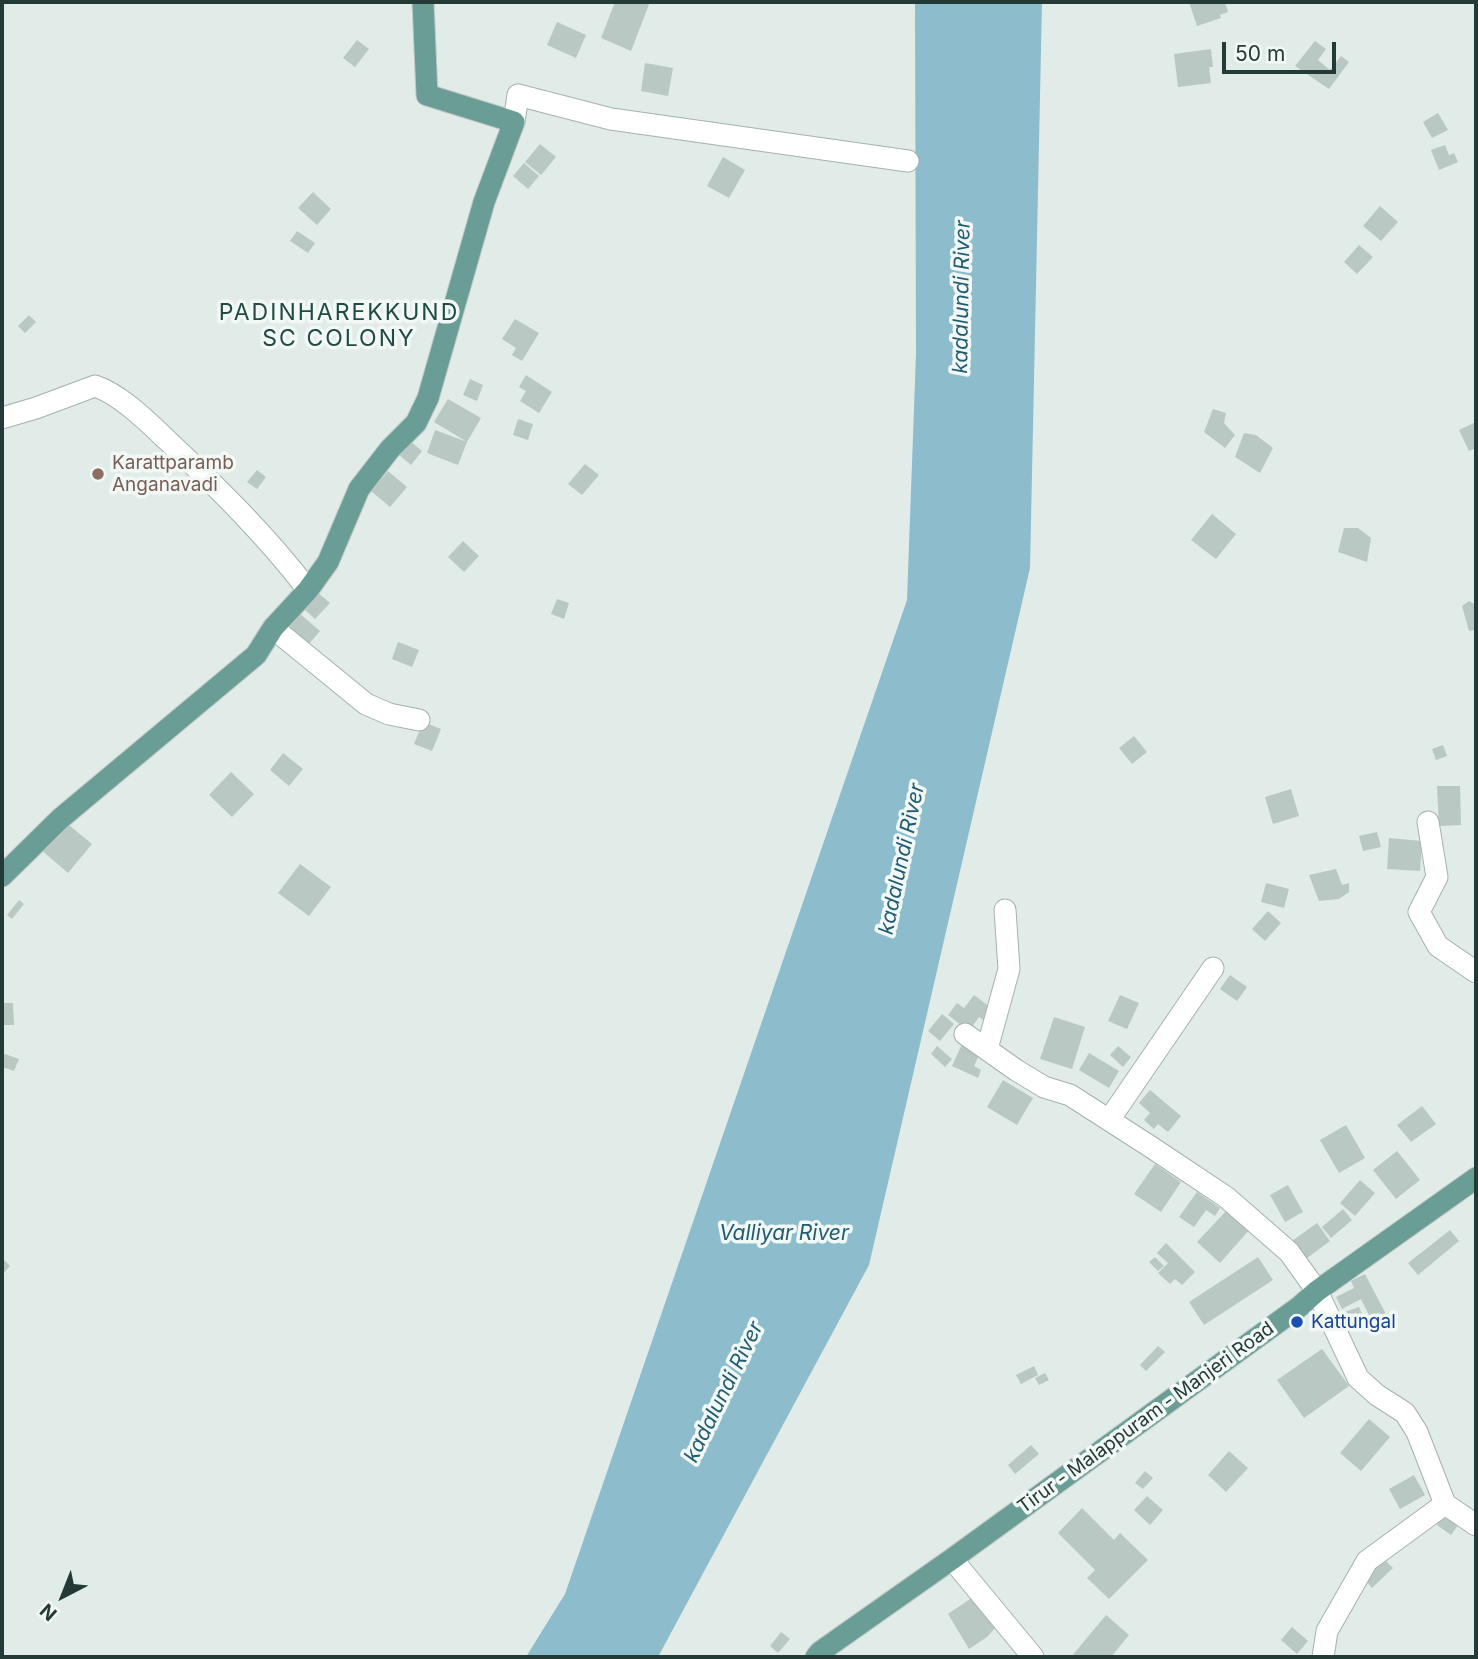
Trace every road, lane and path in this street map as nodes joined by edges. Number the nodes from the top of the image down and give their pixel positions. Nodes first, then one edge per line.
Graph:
1 (423, 2) edge
2 (514, 122) junction
3 (908, 160) dead end
4 (2, 418) edge
5 (308, 590) junction
6 (273, 628) junction
7 (419, 720) dead end
8 (1428, 822) dead end
9 (2, 876) edge
10 (1005, 910) dead end
11 (1213, 968) dead end
12 (1476, 972) edge
13 (965, 1034) dead end
14 (987, 1049) junction
15 (1109, 1120) junction
16 (1476, 1178) edge
17 (1317, 1291) junction
18 (1445, 1504) junction
19 (1476, 1525) edge
20 (952, 1559) junction
21 (816, 1657) edge
22 (1033, 1657) edge
23 (1323, 1657) edge

1 - 2 main road
2 - 3 street
2 - 5 main road
4 - 5 street
5 - 6 main road
6 - 7 street
6 - 9 main road
8 - 12 street
10 - 14 street
11 - 15 street
13 - 14 street
14 - 15 street
15 - 17 street
16 - 17 main road, Tirur - Malappuram - Manjeri Road
17 - 18 street
17 - 20 main road, Tirur - Malappuram - Manjeri Road
18 - 19 street
18 - 23 street
20 - 21 main road, Tirur - Malappuram - Manjeri Road
20 - 22 street

